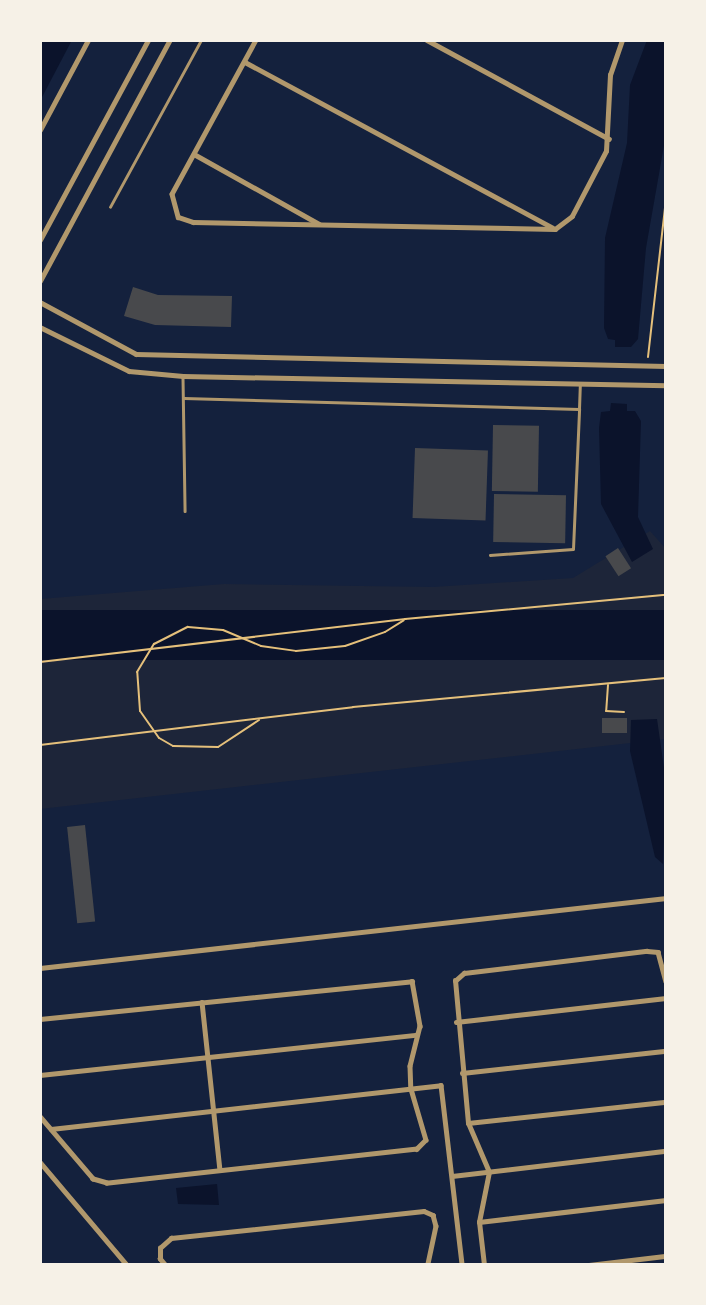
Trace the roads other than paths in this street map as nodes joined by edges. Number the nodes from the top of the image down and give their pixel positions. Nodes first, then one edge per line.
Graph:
1 (88, 40) edge
2 (148, 40) edge
3 (170, 40) edge
4 (201, 40) edge
5 (256, 40) edge
6 (427, 40) edge
7 (622, 40) edge
8 (245, 62) junction
9 (40, 130) edge
10 (609, 139) junction
11 (194, 154) junction
12 (110, 207) dead end
13 (320, 225) junction
14 (555, 229) junction
15 (40, 240) edge
16 (40, 281) edge
17 (40, 302) edge
18 (40, 327) edge
19 (666, 366) edge
20 (183, 376) junction
21 (580, 384) junction
22 (666, 385) edge
23 (184, 398) junction
24 (579, 409) junction
25 (185, 511) dead end
26 (490, 555) dead end
27 (666, 898) edge
28 (40, 968) edge
29 (666, 981) edge
30 (666, 998) edge
31 (202, 1002) junction
32 (40, 1019) edge
33 (456, 1021) junction
34 (415, 1035) junction
35 (666, 1051) edge
36 (208, 1057) junction
37 (462, 1073) junction
38 (40, 1075) edge
39 (411, 1089) junction
40 (666, 1101) edge
41 (214, 1111) junction
42 (40, 1117) edge
43 (468, 1123) junction
44 (50, 1129) junction
45 (666, 1151) edge
46 (40, 1162) edge
47 (220, 1170) junction
48 (489, 1172) junction
49 (452, 1176) junction
50 (666, 1200) edge
51 (479, 1222) junction
52 (666, 1256) edge
53 (127, 1265) edge
54 (165, 1265) edge
55 (428, 1265) edge
56 (462, 1265) edge
57 (484, 1265) edge
58 (589, 1265) edge

1 - 9 street
2 - 15 street
3 - 16 street
4 - 12 lane
5 - 8 street
6 - 10 street
7 - 10 street
8 - 11 street
8 - 14 street
10 - 14 street
11 - 13 street
11 - 13 street
13 - 14 street
17 - 19 street
18 - 20 street
20 - 21 street
20 - 23 lane
21 - 22 street
21 - 24 lane
23 - 24 lane
23 - 25 lane
24 - 26 lane
27 - 28 street
29 - 33 street
30 - 33 street
31 - 32 street
31 - 34 street
31 - 36 street
33 - 37 street
34 - 36 street
34 - 39 street
35 - 37 street
36 - 38 street
36 - 41 street
37 - 43 street
39 - 41 street
39 - 47 street
39 - 49 street
40 - 43 street
41 - 44 street
41 - 47 street
42 - 44 street
43 - 48 street
44 - 47 street
45 - 48 street
46 - 53 street
48 - 49 street
48 - 51 street
49 - 56 street
50 - 51 street
51 - 57 street
52 - 58 street
54 - 55 street

